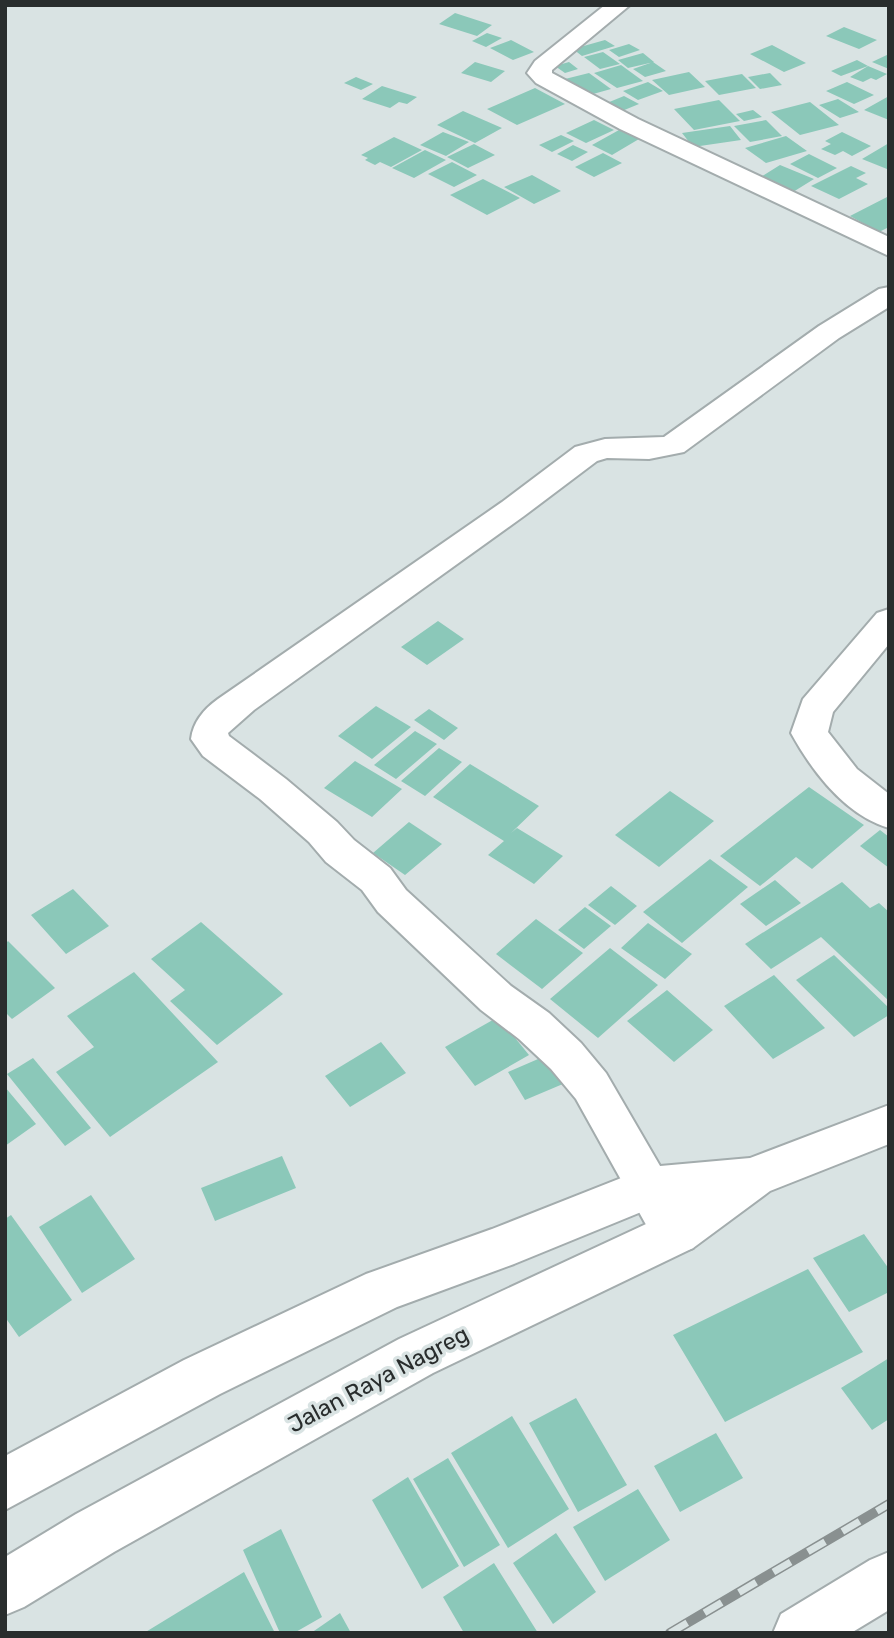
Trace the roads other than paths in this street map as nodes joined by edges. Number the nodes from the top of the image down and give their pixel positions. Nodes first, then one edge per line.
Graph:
1 (619, 5) edge
2 (889, 248) edge
3 (889, 295) edge
4 (889, 621) edge
5 (889, 814) edge
6 (889, 1124) edge
7 (754, 1178) junction
8 (649, 1188) junction
9 (676, 1233) junction
10 (5, 1484) edge
11 (889, 1578) edge
12 (5, 1588) edge
13 (800, 1633) edge

1 - 2 main road
3 - 8 main road
4 - 5 main road
6 - 7 main road, Jalan Raya Nagreg
7 - 8 main road, Jalan Raya Nagreg
7 - 9 main road, Jalan Raya Nagreg
8 - 9 main road
8 - 10 main road, Jalan Raya Nagreg
9 - 12 main road, Jalan Raya Nagreg
11 - 13 main road

